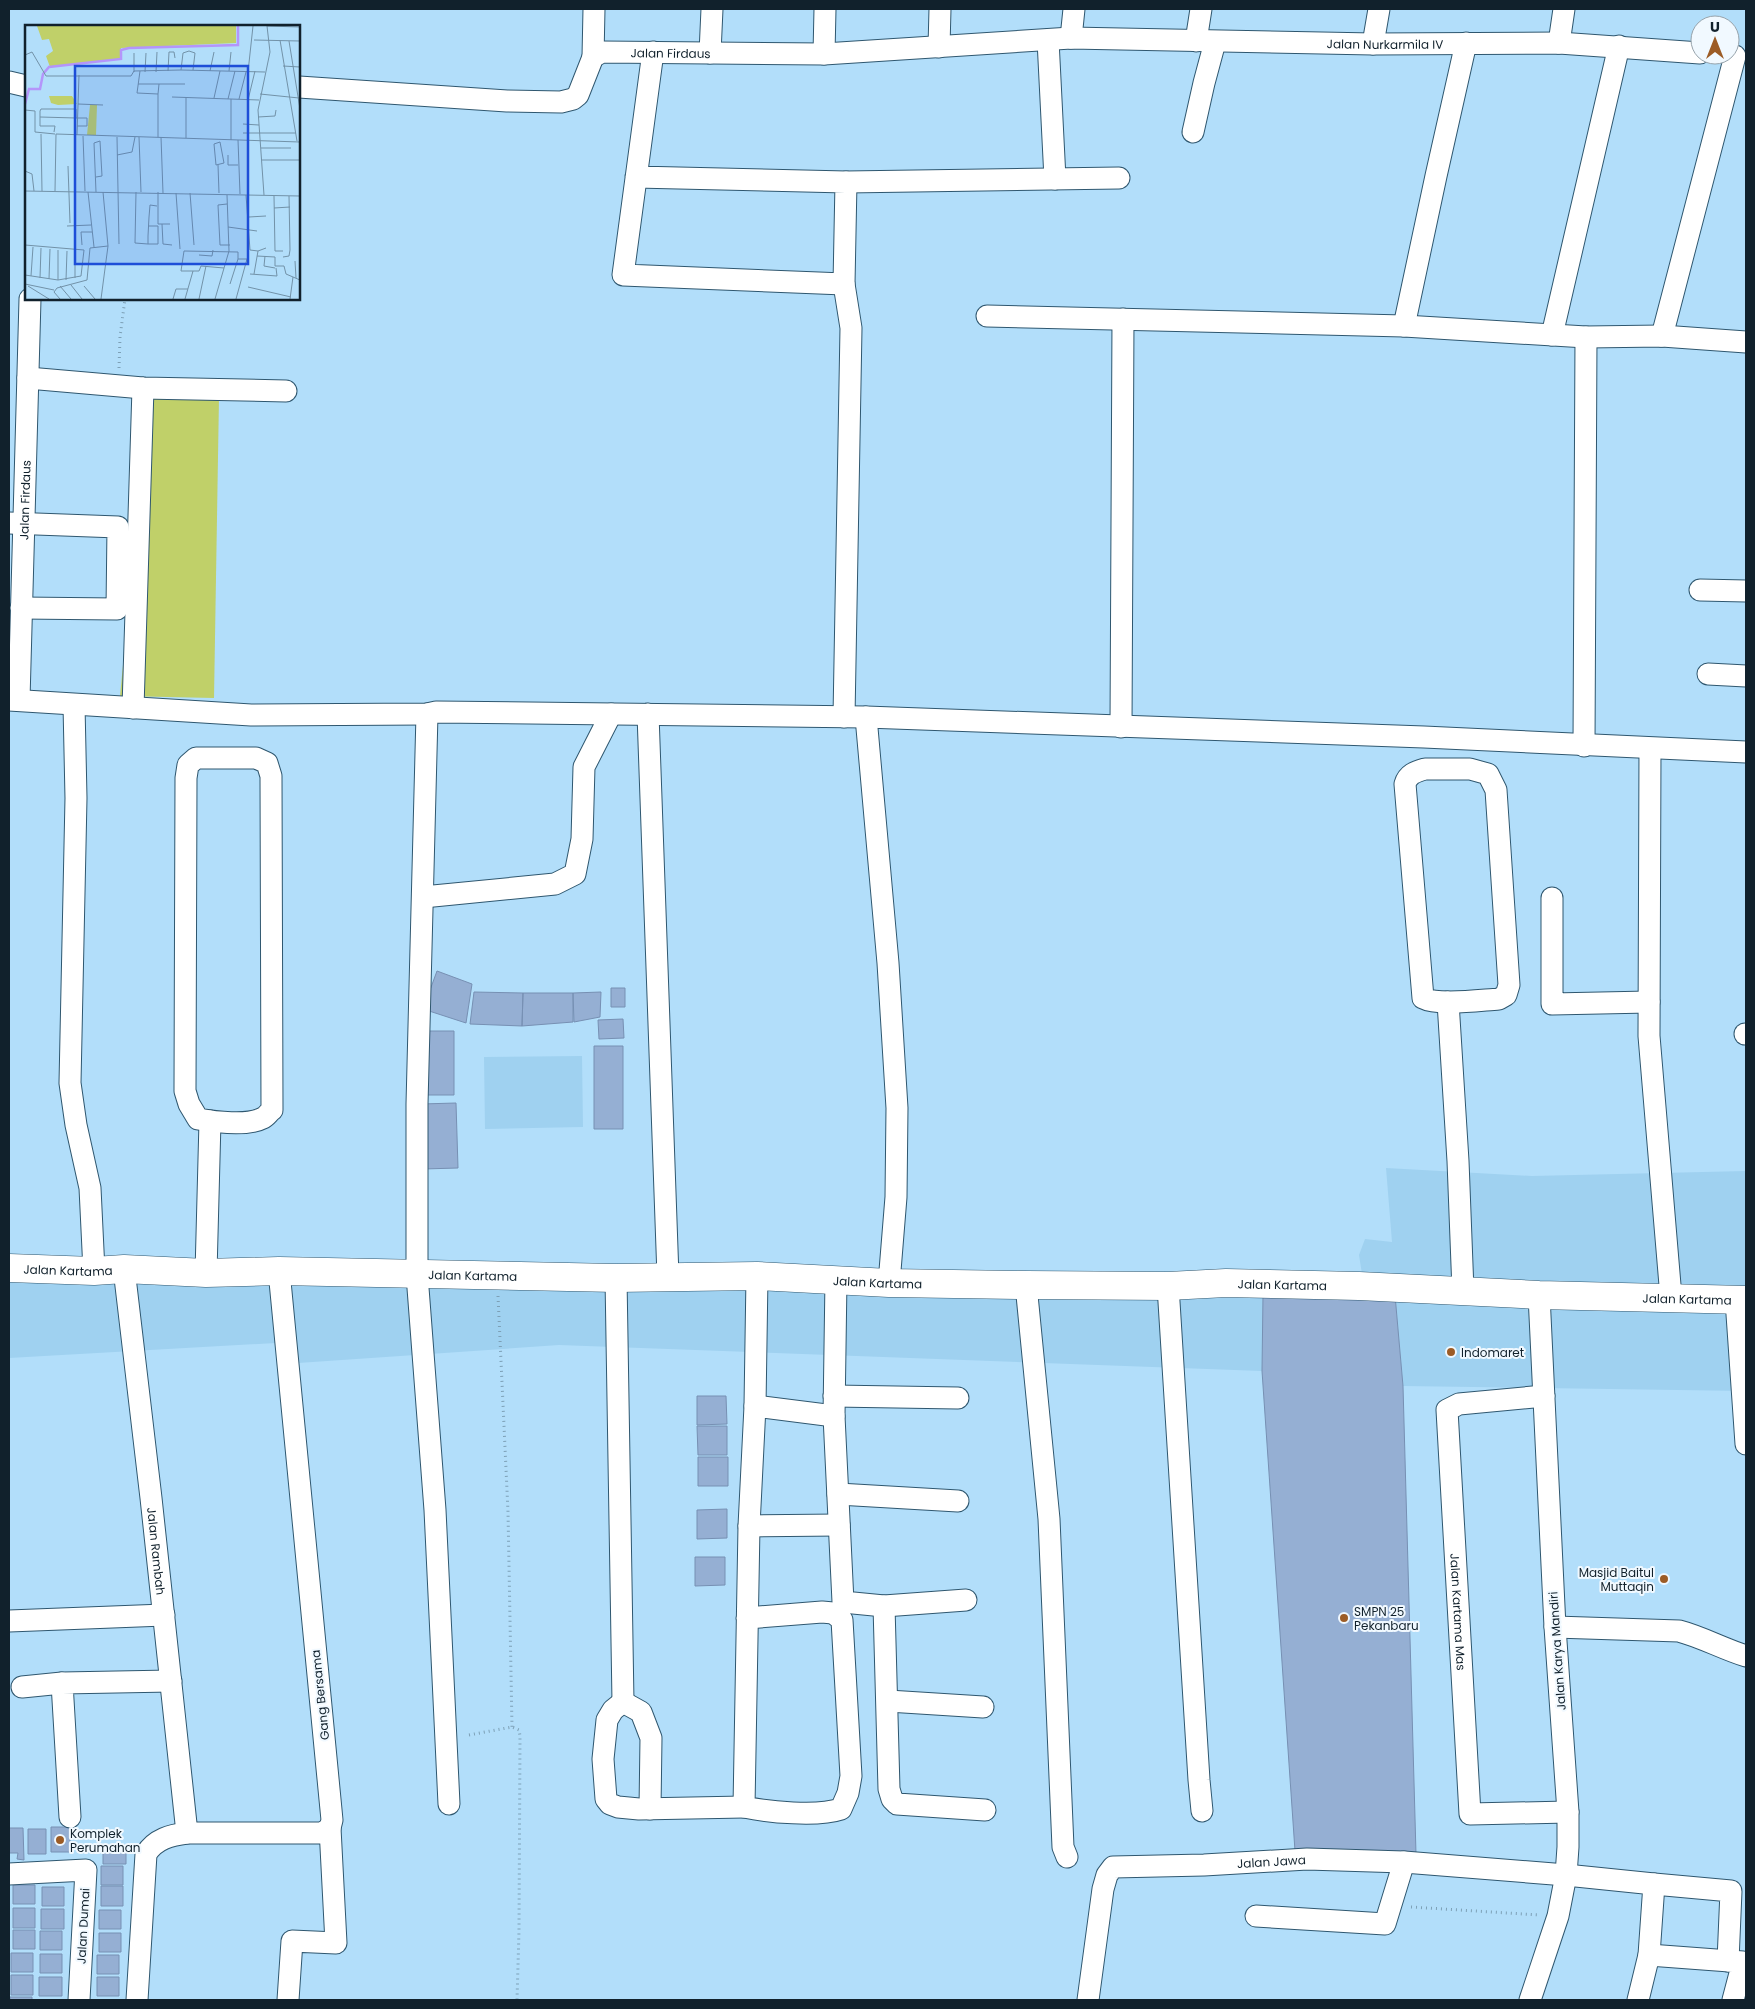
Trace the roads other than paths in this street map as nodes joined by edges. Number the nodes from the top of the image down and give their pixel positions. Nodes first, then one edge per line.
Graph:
1 (594, 9) edge
2 (712, 9) edge
3 (825, 9) edge
4 (940, 9) edge
5 (1074, 9) edge
6 (1201, 9) edge
7 (1379, 9) edge
8 (1564, 9) edge
9 (1071, 38) junction
10 (1048, 40) junction
11 (1206, 42) junction
12 (1466, 43) junction
13 (1559, 43) junction
14 (1373, 44) junction
15 (1619, 46) junction
16 (939, 47) junction
17 (653, 52) junction
18 (1690, 52) edge
19 (710, 54) junction
20 (824, 54) junction
21 (593, 57) junction
22 (1733, 65) edge
23 (9, 82) edge
24 (25, 86) edge
25 (300, 87) edge
26 (1193, 132) dead end
27 (636, 177) junction
28 (1119, 178) dead end
29 (1055, 179) junction
30 (846, 182) junction
31 (844, 284) junction
32 (30, 300) edge
33 (987, 316) dead end
34 (1123, 319) junction
35 (1404, 326) junction
36 (1552, 335) junction
37 (1662, 336) junction
38 (1586, 337) junction
39 (1746, 342) edge
40 (28, 378) junction
41 (143, 388) junction
42 (286, 391) dead end
43 (16, 523) edge
44 (1700, 590) dead end
45 (1746, 591) edge
46 (21, 608) junction
47 (15, 641) edge
48 (1708, 674) dead end
49 (1746, 676) edge
50 (14, 700) edge
51 (74, 705) junction
52 (133, 708) junction
53 (427, 714) junction
54 (611, 714) junction
55 (648, 714) junction
56 (844, 717) junction
57 (866, 717) junction
58 (1121, 727) junction
59 (1584, 746) junction
60 (1650, 749) junction
61 (1746, 752) edge
62 (423, 897) junction
63 (1552, 898) dead end
64 (1448, 1002) junction
65 (1649, 1002) junction
66 (210, 1121) junction
67 (9, 1268) edge
68 (124, 1269) junction
69 (94, 1271) junction
70 (279, 1271) junction
71 (206, 1273) junction
72 (418, 1275) junction
73 (757, 1276) junction
74 (668, 1277) junction
75 (616, 1278) junction
76 (836, 1279) junction
77 (889, 1283) junction
78 (1026, 1285) junction
79 (1168, 1286) junction
80 (1463, 1290) junction
81 (1539, 1296) junction
82 (1671, 1297) junction
83 (1741, 1300) edge
84 (1544, 1396) junction
85 (958, 1398) dead end
86 (755, 1406) junction
87 (834, 1406) junction
88 (1746, 1444) edge
89 (838, 1494) junction
90 (958, 1500) dead end
91 (839, 1525) junction
92 (749, 1526) junction
93 (966, 1600) dead end
94 (884, 1606) junction
95 (164, 1615) junction
96 (747, 1618) junction
97 (9, 1621) edge
98 (1555, 1628) junction
99 (1746, 1656) edge
100 (171, 1680) junction
101 (62, 1683) junction
102 (22, 1687) dead end
103 (888, 1701) junction
104 (623, 1702) junction
105 (983, 1707) dead end
106 (449, 1804) dead end
107 (744, 1808) junction
108 (650, 1809) junction
109 (985, 1810) dead end
110 (1202, 1812) dead end
111 (1568, 1812) junction
112 (70, 1817) dead end
113 (330, 1828) junction
114 (187, 1833) junction
115 (1067, 1857) dead end
116 (1404, 1862) junction
117 (9, 1874) edge
118 (1566, 1875) junction
119 (1654, 1884) junction
120 (1256, 1916) dead end
121 (1650, 1955) junction
122 (1728, 1961) junction
123 (79, 2000) edge
124 (137, 2000) edge
125 (288, 2000) edge
126 (1088, 2000) edge
127 (1530, 2000) edge
128 (1638, 2000) edge
129 (1733, 2000) edge

1 - 21 street
2 - 19 street
3 - 20 street
4 - 16 street
5 - 9 street
6 - 11 street
7 - 14 street
8 - 13 street
9 - 10 street, Jalan Firdaus
9 - 11 street, Jalan Nurkarmila IV
10 - 16 street, Jalan Firdaus
10 - 29 street
11 - 14 street, Jalan Nurkarmila IV
11 - 26 street
12 - 13 street, Jalan Nurkarmila IV
12 - 14 street, Jalan Nurkarmila IV
12 - 35 street
13 - 15 street, Jalan Nurkarmila IV
15 - 18 street, Jalan Nurkarmila IV
15 - 36 street
16 - 20 street, Jalan Firdaus
17 - 19 street, Jalan Firdaus
17 - 21 street, Jalan Firdaus
17 - 27 street
19 - 20 street, Jalan Firdaus
21 - 25 street
22 - 37 street
23 - 24 street
27 - 30 street
27 - 31 street
28 - 29 street
29 - 30 street
30 - 31 street
31 - 56 street
32 - 40 street, Jalan Firdaus
33 - 34 street
34 - 35 street
34 - 58 street
35 - 36 street
36 - 38 street
37 - 38 street
37 - 39 street
38 - 59 street
40 - 41 street
40 - 43 street, Jalan Firdaus
41 - 42 street
41 - 52 street
43 - 46 street, Jalan Firdaus
43 - 46 street
44 - 45 street
46 - 47 street, Jalan Firdaus
47 - 50 street, Jalan Firdaus
48 - 49 street
50 - 51 street
51 - 52 street
51 - 69 street
52 - 53 street
53 - 54 street
53 - 62 street
54 - 55 street
54 - 62 street
55 - 56 street
55 - 74 street
56 - 57 street
57 - 58 street
57 - 77 street
58 - 59 street
59 - 60 street
60 - 61 street
60 - 65 street
62 - 72 street
63 - 65 street
64 - 64 street
64 - 80 street
65 - 82 street
66 - 66 street
66 - 71 street
67 - 69 main road, Jalan Kartama
68 - 69 main road, Jalan Kartama
68 - 71 main road, Jalan Kartama
68 - 95 street, Jalan Rambah
70 - 71 main road, Jalan Kartama
70 - 72 main road, Jalan Kartama
70 - 113 street, Gang Bersama
72 - 75 main road, Jalan Kartama
72 - 106 street
73 - 74 main road, Jalan Kartama
73 - 76 main road, Jalan Kartama
73 - 86 street
74 - 75 main road, Jalan Kartama
75 - 104 street
76 - 77 main road, Jalan Kartama
76 - 87 street
77 - 78 main road, Jalan Kartama
78 - 79 main road, Jalan Kartama
78 - 115 street
79 - 80 main road, Jalan Kartama
79 - 110 street
80 - 81 main road, Jalan Kartama
81 - 82 main road, Jalan Kartama
81 - 84 street, Jalan Karya Mandiri
82 - 83 main road, Jalan Kartama
83 - 88 street
84 - 98 street, Jalan Karya Mandiri
84 - 111 street, Jalan Kartama Mas
85 - 87 street
86 - 87 street
86 - 92 street
87 - 89 street
89 - 90 street
89 - 91 street
91 - 92 street
91 - 94 street
92 - 96 street
93 - 94 street
94 - 103 street
95 - 97 street
95 - 100 street, Jalan Rambah
96 - 107 street
96 - 107 street
98 - 99 street
98 - 111 street, Jalan Karya Mandiri
100 - 101 street
100 - 114 street, Jalan Rambah
101 - 102 street
101 - 112 street
103 - 105 street
103 - 109 street
104 - 108 street
104 - 108 street
107 - 108 street
111 - 118 street, Jalan Karya Mandiri
113 - 114 street
113 - 125 street, Gang Bersama
114 - 124 street
116 - 118 street, Jalan Jawa
116 - 120 street
116 - 126 street, Jalan Jawa
117 - 123 street, Jalan Dumai
118 - 119 street, Jalan Jawa
118 - 127 street, Jalan Karya Mandiri
119 - 121 street
119 - 122 street, Jalan Jawa
121 - 122 street
121 - 128 street
122 - 129 street

